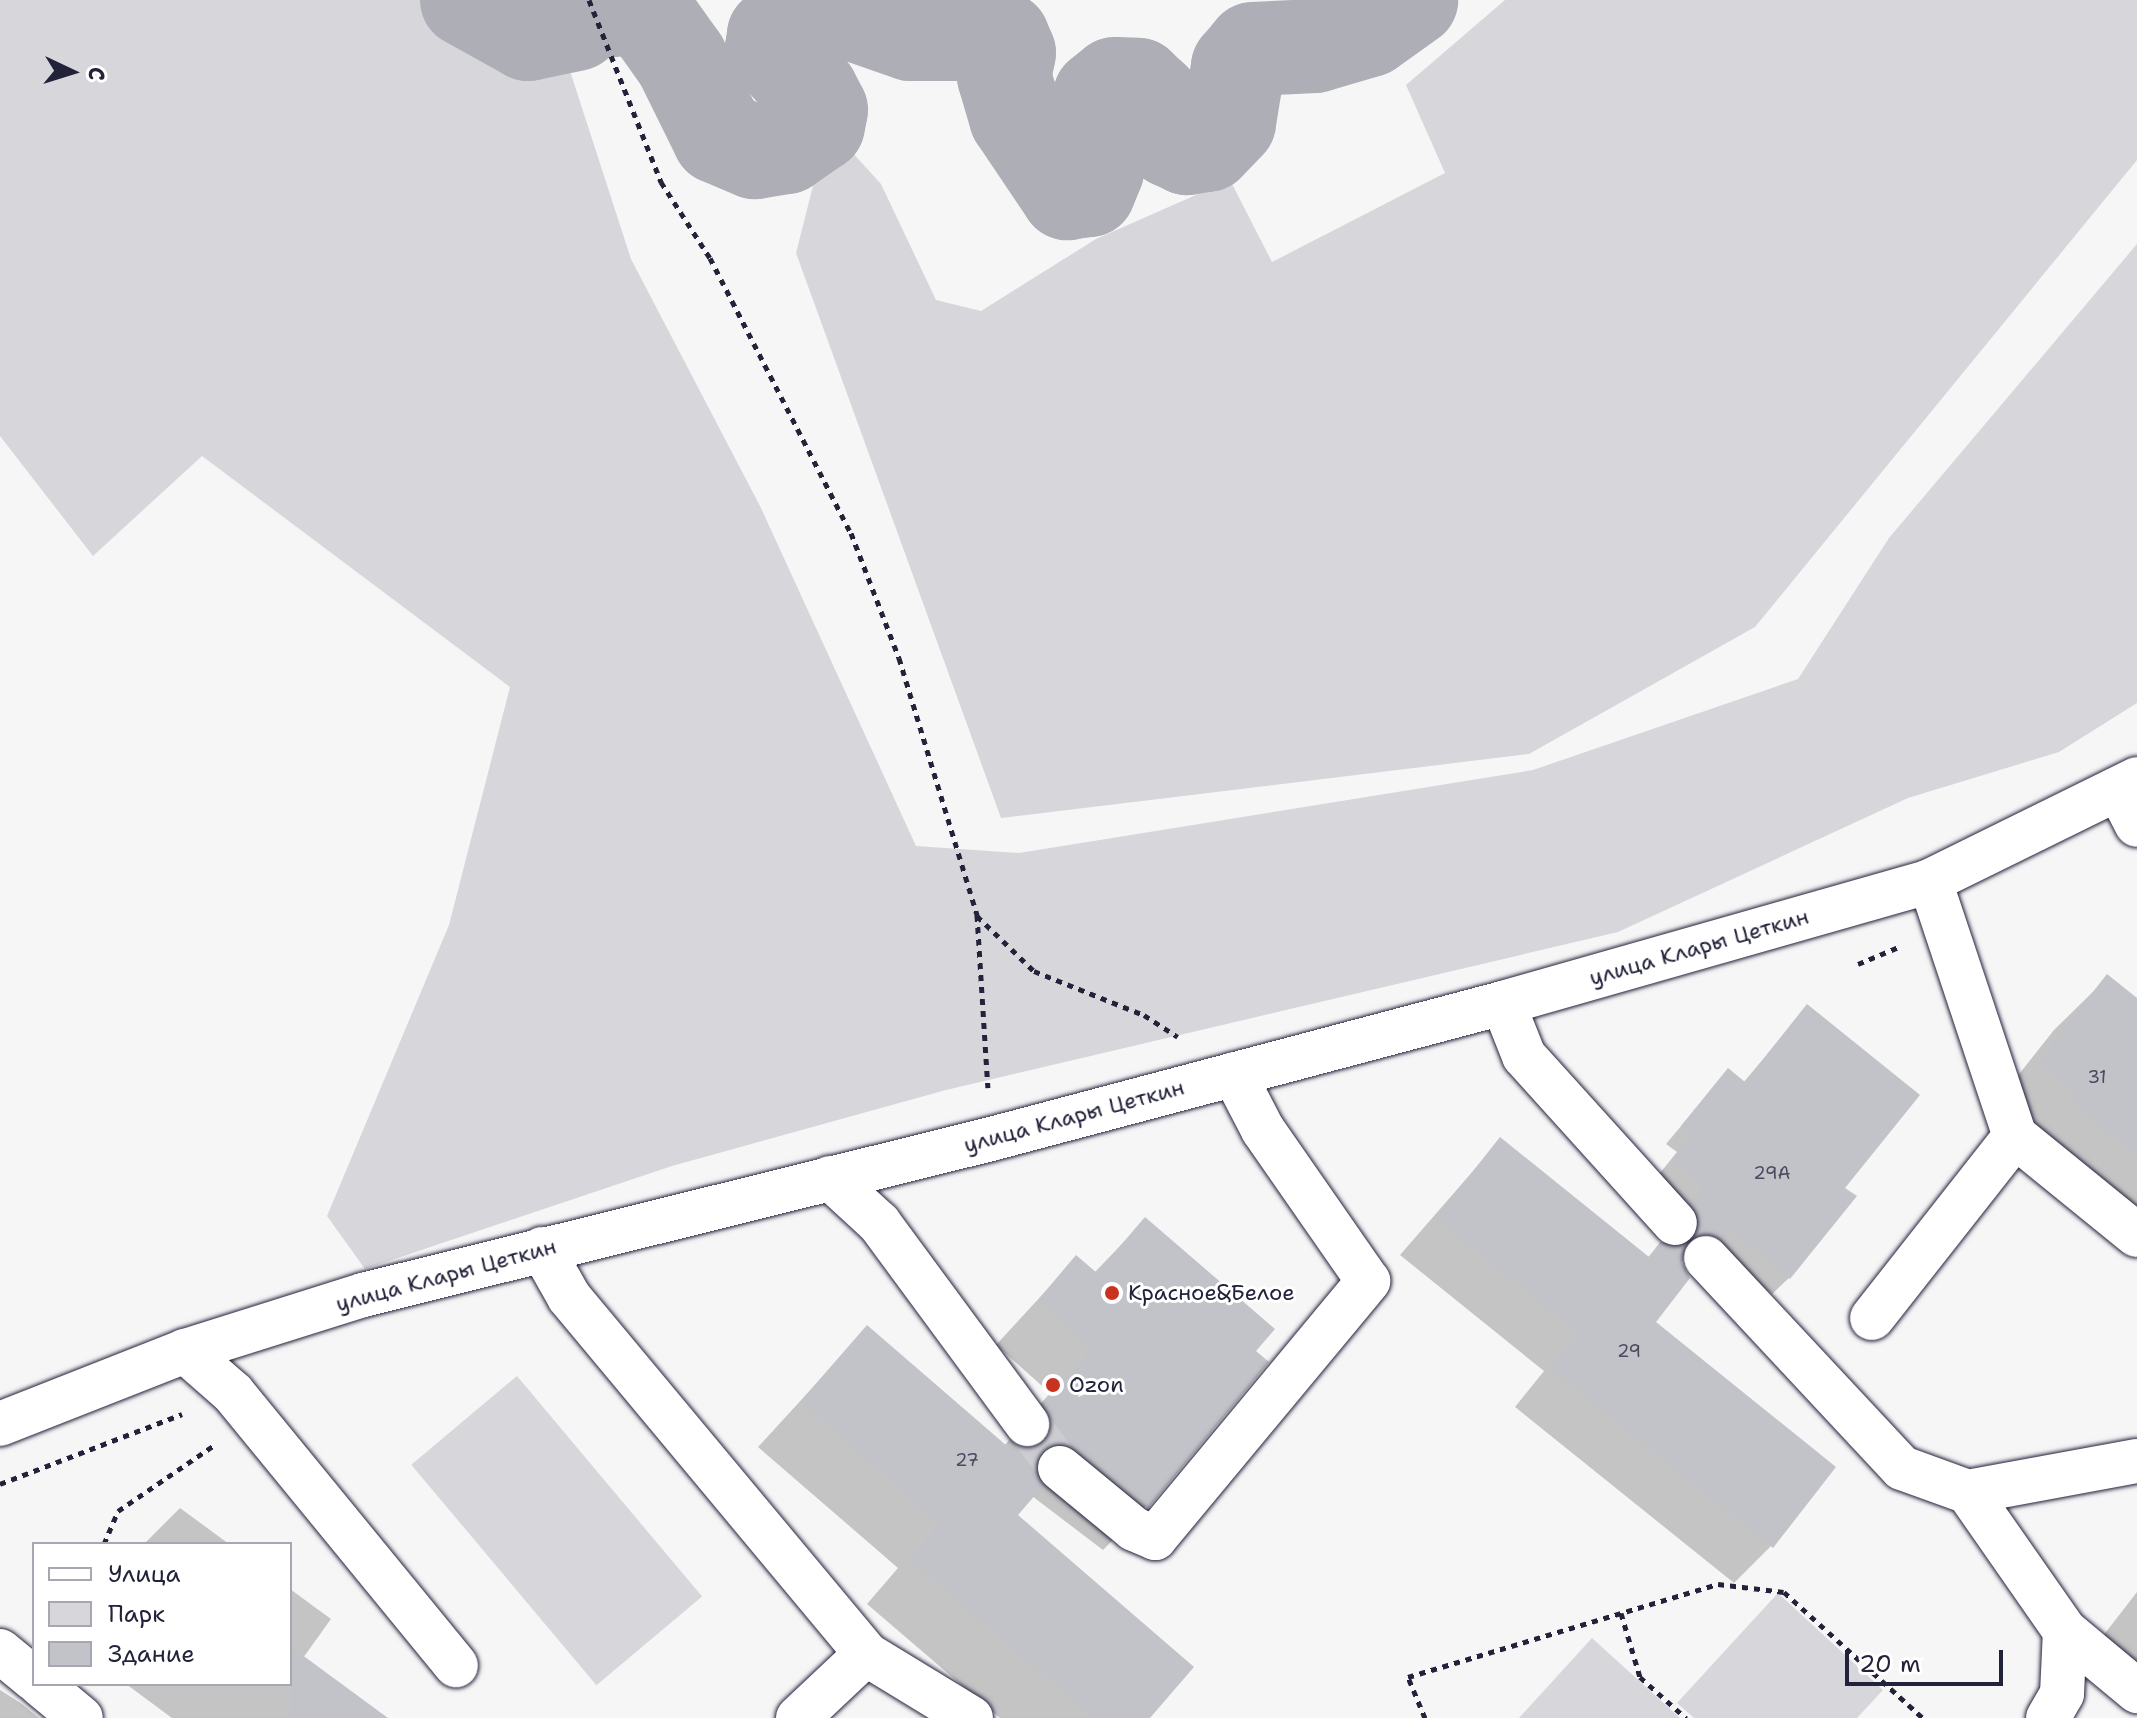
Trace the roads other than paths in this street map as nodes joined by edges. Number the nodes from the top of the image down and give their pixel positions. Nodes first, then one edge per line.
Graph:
1 (2131, 798) edge
2 (1930, 881) junction
3 (1503, 1003) junction
4 (1234, 1074) junction
5 (2015, 1136) junction
6 (830, 1178) junction
7 (1675, 1223) dead end
8 (2137, 1235) edge
9 (542, 1249) junction
10 (1706, 1258) dead end
11 (1872, 1318) dead end
12 (185, 1351) junction
13 (0, 1424) edge
14 (1027, 1424) tunnel mouth
15 (2137, 1461) edge
16 (1060, 1468) tunnel mouth
17 (1968, 1492) junction
18 (2065, 1631) junction
19 (0, 1651) edge
20 (866, 1654) junction
21 (456, 1665) dead end
22 (32, 1677) edge
23 (42, 1686) edge
24 (2137, 1691) edge
25 (81, 1718) edge
26 (798, 1718) edge
27 (971, 1718) edge
28 (2048, 1718) edge

1 - 2 street, улица Клары Цеткин
2 - 3 street, улица Клары Цеткин
2 - 5 street
3 - 4 street, улица Клары Цеткин
3 - 7 street
4 - 6 street, улица Клары Цеткин
4 - 16 street
5 - 8 street
5 - 11 street
6 - 9 street, улица Клары Цеткин
6 - 14 street
9 - 12 street, улица Клары Цеткин
9 - 20 street
10 - 17 street
12 - 13 street, улица Клары Цеткин
12 - 21 street
15 - 17 street
17 - 18 street
18 - 24 street
18 - 28 street
19 - 22 street
20 - 26 street
20 - 27 street
23 - 25 street

